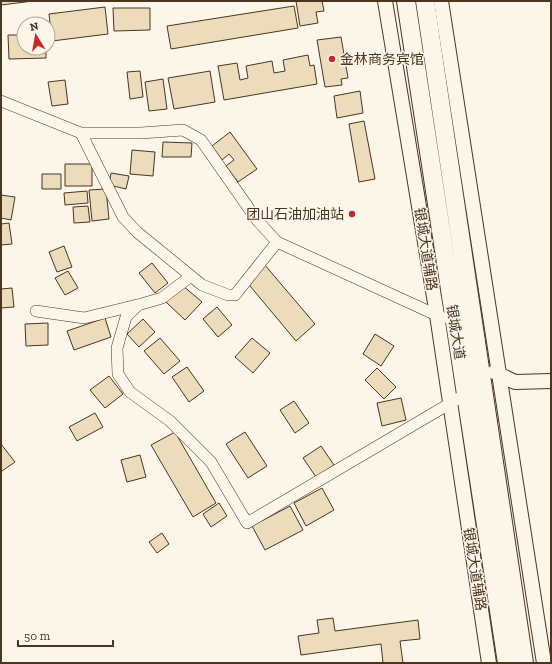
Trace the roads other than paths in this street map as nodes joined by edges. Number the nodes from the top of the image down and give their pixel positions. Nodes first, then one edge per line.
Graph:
1 (385, 1) edge
2 (406, 1) edge
3 (425, 1) edge
4 (441, 1) edge
5 (1, 101) edge
6 (82, 134) junction
7 (277, 242) junction
8 (190, 276) junction
9 (138, 305) junction
10 (36, 311) dead end
11 (437, 315) junction
12 (463, 322) junction
13 (470, 365) junction
14 (499, 374) junction
15 (551, 381) edge
16 (466, 394) junction
17 (450, 403) junction
18 (489, 663) edge
19 (507, 663) edge
20 (524, 663) edge
21 (544, 663) edge

1 - 11 street, 银城大道辅路
2 - 12 main road, 银城大道
3 - 12 main road, 银城大道
4 - 14 street
5 - 6 street
6 - 7 street
6 - 8 street
7 - 8 street
7 - 11 street
8 - 9 street
9 - 10 street
9 - 17 street
11 - 12 street
11 - 17 street, 银城大道辅路
12 - 13 main road, 银城大道
13 - 14 street
13 - 16 main road, 银城大道
13 - 20 main road, 银城大道
14 - 15 street
14 - 21 street
16 - 17 street
16 - 19 main road, 银城大道
17 - 18 street, 银城大道辅路

